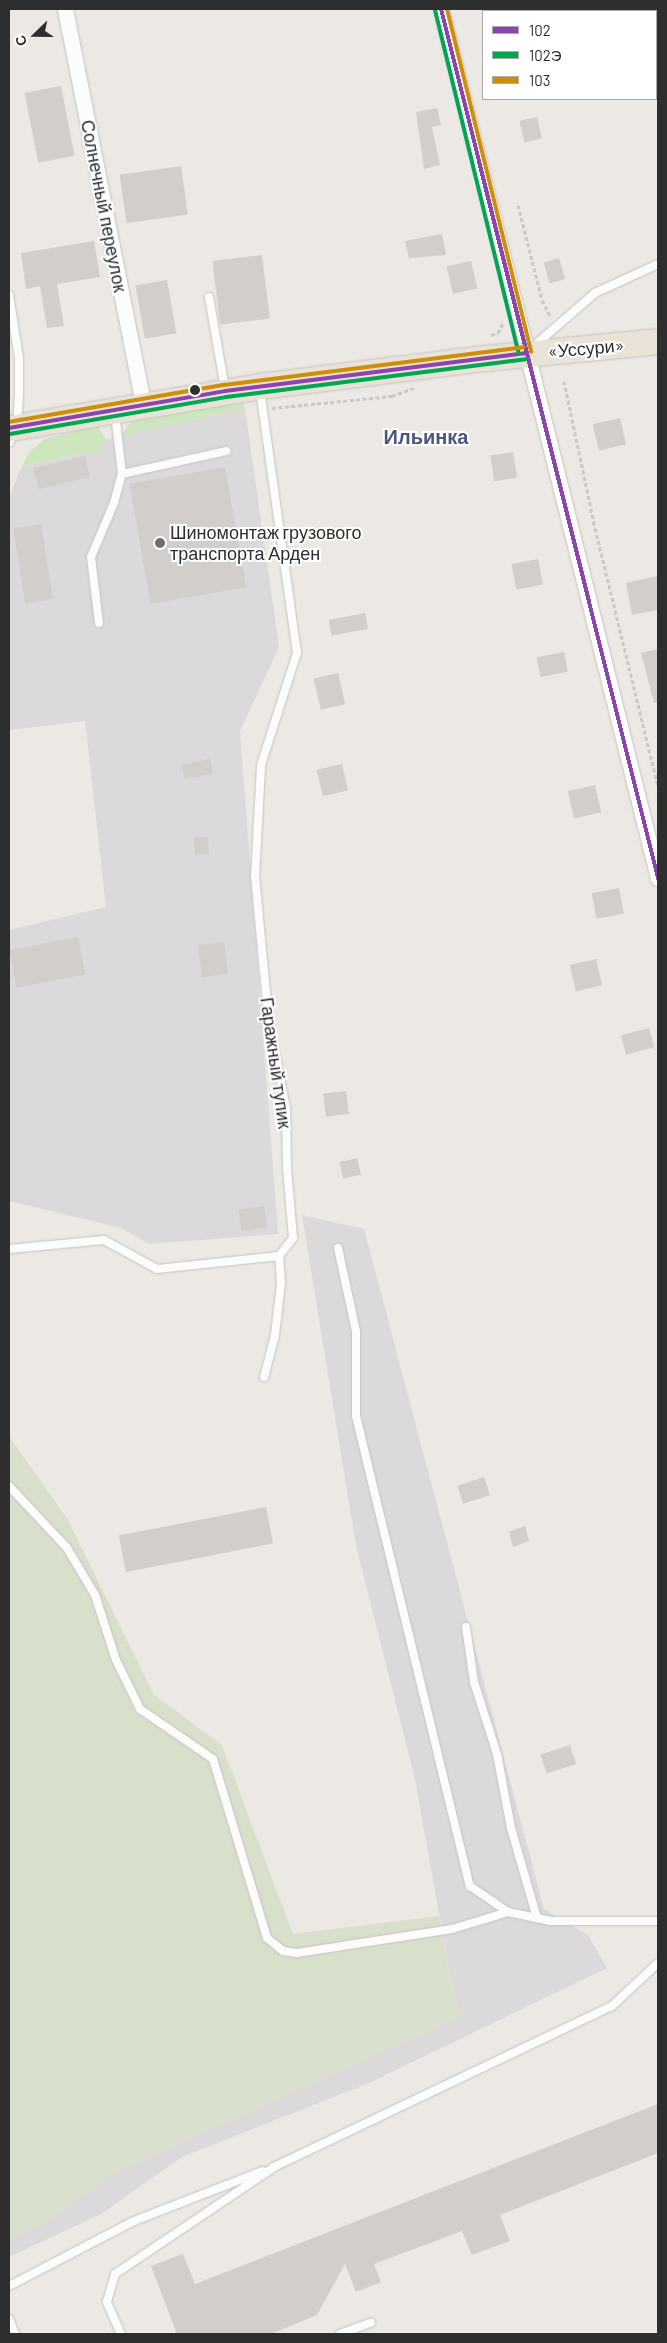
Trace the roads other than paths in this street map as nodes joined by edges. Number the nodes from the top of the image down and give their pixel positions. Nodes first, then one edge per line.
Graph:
1 (65, 9) edge
2 (441, 9) edge
3 (658, 264) edge
4 (9, 295) edge
5 (209, 297) dead end
6 (658, 341) edge
7 (525, 353) junction
8 (260, 386) junction
9 (225, 391) junction
10 (143, 403) junction
11 (115, 408) junction
12 (12, 433) edge
13 (228, 451) dead end
14 (122, 474) junction
15 (99, 623) dead end
16 (658, 878) edge
17 (338, 1248) dead end
18 (9, 1249) edge
19 (279, 1256) junction
20 (264, 1377) dead end
21 (9, 1486) edge
22 (466, 1627) dead end
23 (508, 1912) junction
24 (537, 1918) junction
25 (658, 1921) edge
26 (658, 1963) edge
27 (274, 2167) junction
28 (9, 2286) edge
29 (9, 2319) edge
30 (371, 2324) dead end
31 (15, 2334) edge
32 (121, 2334) edge
33 (340, 2334) edge

1 - 10 street, Солнечный переулок
2 - 7 street
3 - 7 lane
4 - 12 lane
5 - 9 lane
6 - 7 highway, «Уссури»
7 - 8 highway, «Уссури»
7 - 16 street
8 - 9 highway, «Уссури»
8 - 19 lane, Гаражный тупик
9 - 10 highway, «Уссури»
10 - 11 highway, «Уссури»
11 - 12 highway, «Уссури»
11 - 14 lane
13 - 14 lane
14 - 15 lane
17 - 23 lane
18 - 19 lane
19 - 20 lane
21 - 23 lane
22 - 24 lane
23 - 24 lane
24 - 25 lane
26 - 27 lane
27 - 28 lane
27 - 32 lane
29 - 31 lane
30 - 33 lane

